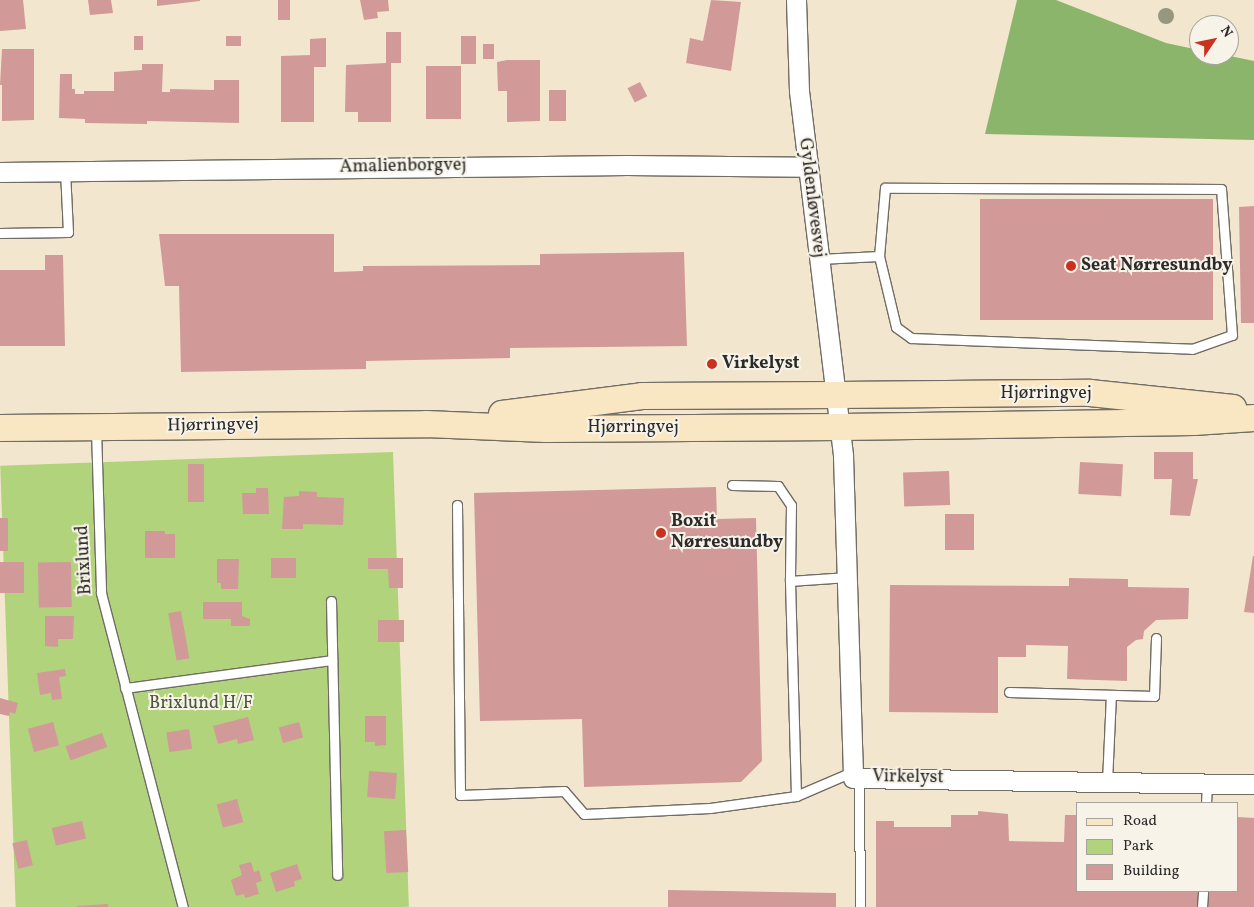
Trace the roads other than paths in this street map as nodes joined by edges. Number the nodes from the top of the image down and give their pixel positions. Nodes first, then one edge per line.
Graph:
1 (796, 0) edge
2 (806, 167) junction
3 (65, 171) junction
4 (0, 172) edge
5 (0, 233) edge
6 (879, 256) junction
7 (819, 260) junction
8 (836, 395) junction
9 (1254, 411) edge
10 (1254, 418) edge
11 (426, 424) junction
12 (96, 427) junction
13 (840, 427) junction
14 (0, 428) edge
15 (732, 485) dead end
16 (457, 506) dead end
17 (847, 577) junction
18 (790, 581) junction
19 (331, 601) dead end
20 (1156, 638) dead end
21 (332, 660) junction
22 (125, 688) junction
23 (1009, 692) dead end
24 (1110, 695) junction
25 (856, 775) junction
26 (1107, 782) junction
27 (1207, 783) junction
28 (1254, 784) edge
29 (796, 796) junction
30 (1206, 802) edge
31 (337, 875) dead end
32 (1203, 892) edge
33 (183, 907) edge
34 (860, 907) edge
35 (1202, 907) edge

1 - 2 street, Gyldenløvesvej
2 - 3 street, Amalienborgvej
2 - 7 street, Gyldenløvesvej
3 - 4 street, Amalienborgvej
3 - 5 lane
6 - 6 lane
6 - 7 lane
7 - 8 street, Gyldenløvesvej
8 - 9 main road, Hjørringvej
8 - 11 main road, Hjørringvej
8 - 13 street
10 - 13 main road, Hjørringvej
11 - 12 main road, Hjørringvej
11 - 13 main road, Hjørringvej
12 - 14 main road, Hjørringvej
12 - 22 lane, Brixlund
13 - 17 street, Virkelyst
15 - 18 lane
16 - 29 lane
17 - 18 lane
17 - 25 street, Virkelyst
18 - 29 lane
19 - 21 lane
20 - 24 lane
21 - 22 lane
21 - 31 lane
22 - 33 lane, Brixlund
23 - 24 lane
24 - 26 lane
25 - 26 street, Virkelyst
25 - 29 lane
25 - 34 lane
26 - 27 street, Virkelyst
27 - 28 street, Virkelyst
27 - 30 lane
32 - 35 lane

